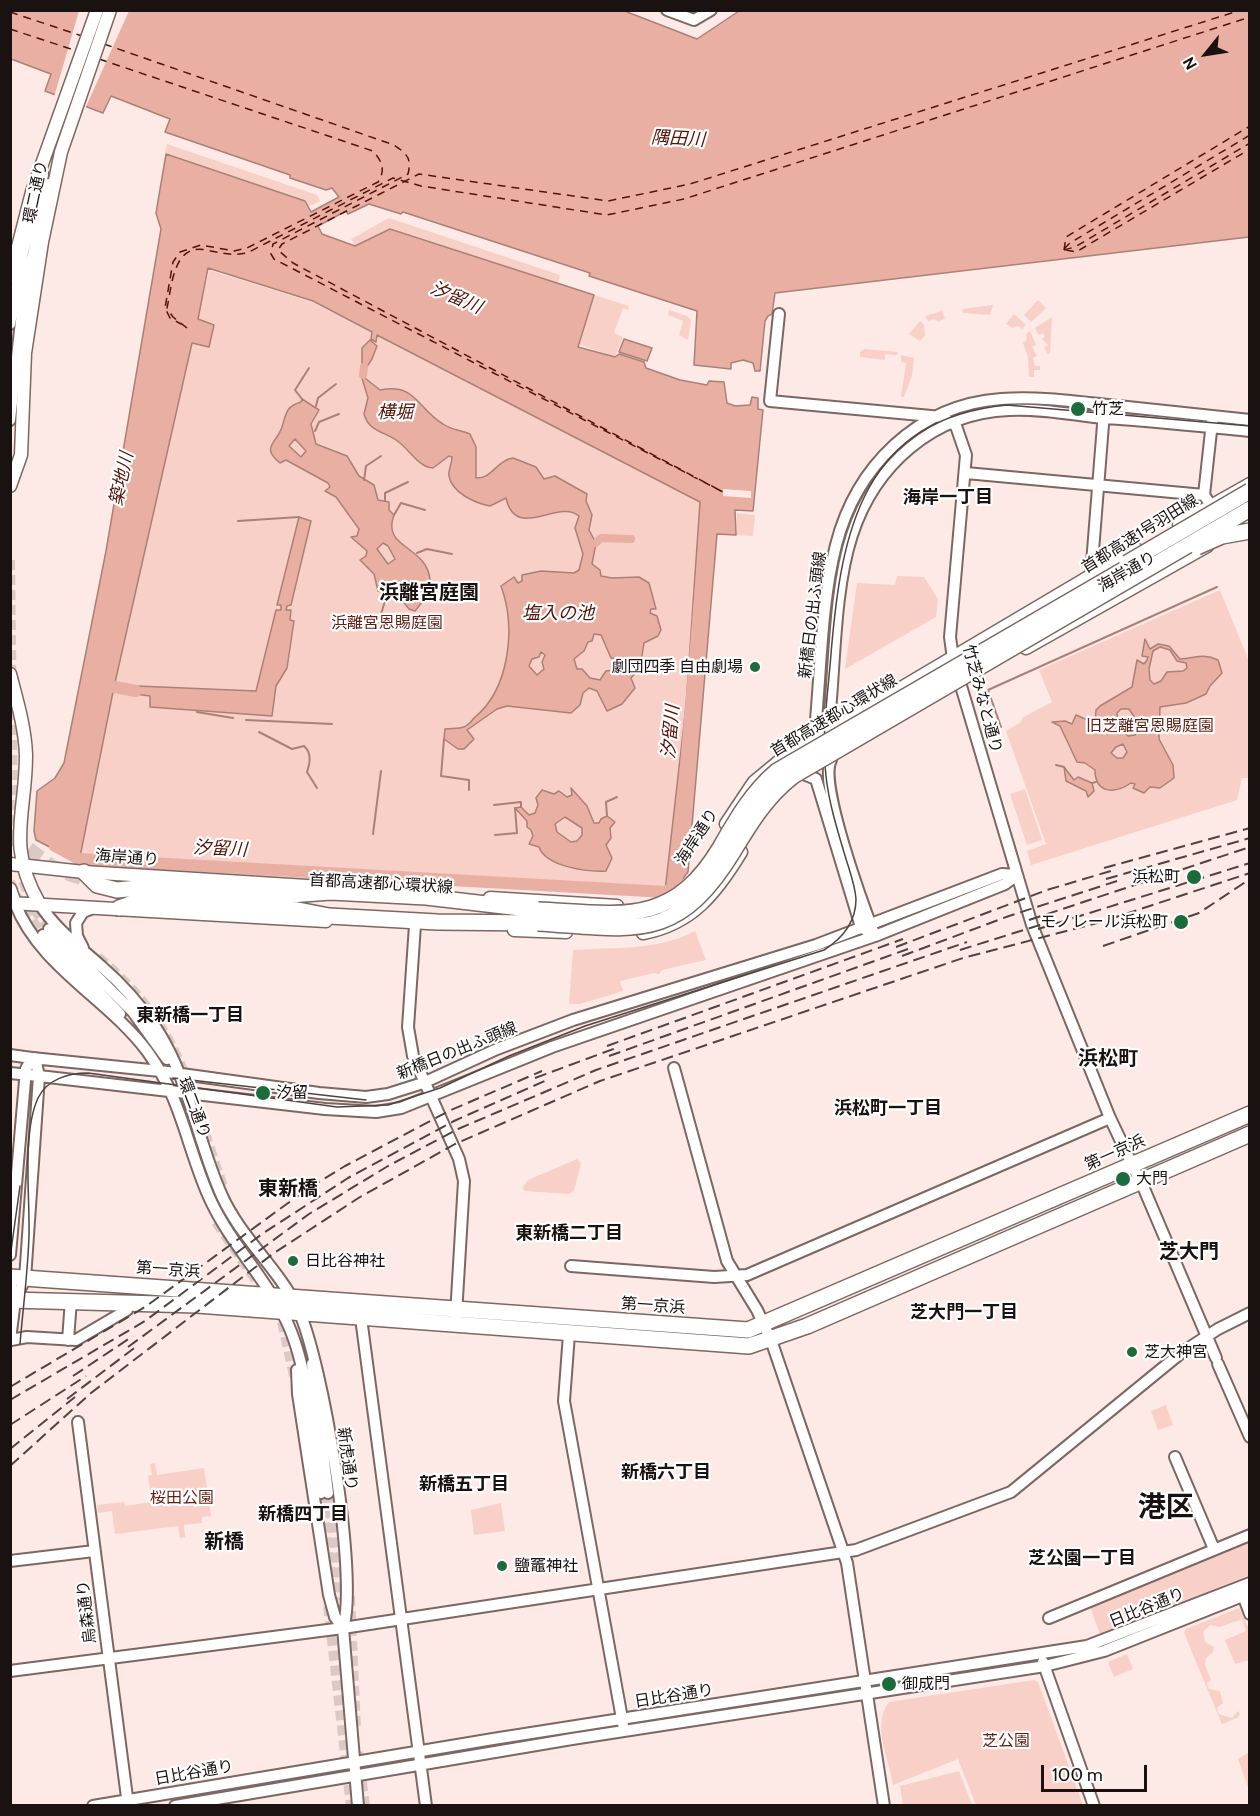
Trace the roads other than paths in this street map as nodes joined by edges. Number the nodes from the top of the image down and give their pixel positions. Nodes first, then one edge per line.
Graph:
1 (667, 10) edge
2 (711, 10) edge
3 (103, 14) edge
4 (55, 149) junction
5 (10, 278) edge
6 (779, 314) dead end
7 (10, 324) edge
8 (1105, 405) junction
9 (902, 412) junction
10 (935, 416) junction
11 (1103, 418) junction
12 (10, 420) edge
13 (1250, 420) edge
14 (953, 422) junction
15 (1212, 422) junction
16 (911, 430) junction
17 (1250, 431) edge
18 (966, 473) junction
19 (1250, 484) edge
20 (1098, 485) junction
21 (10, 486) edge
22 (1250, 491) edge
23 (1207, 500) junction
24 (1249, 520) edge
25 (1091, 576) junction
26 (1054, 616) junction
27 (1041, 640) junction
28 (953, 659) junction
29 (10, 674) edge
30 (960, 686) junction
31 (870, 707) junction
32 (841, 724) junction
33 (811, 741) junction
34 (831, 760) junction
35 (806, 775) junction
36 (18, 835) junction
37 (16, 864) edge
38 (45, 868) junction
39 (84, 872) junction
40 (1017, 875) junction
41 (10, 889) edge
42 (146, 893) junction
43 (13, 903) edge
44 (39, 903) junction
45 (336, 904) junction
46 (99, 907) junction
47 (119, 908) junction
48 (538, 916) junction
49 (415, 925) junction
50 (866, 926) junction
51 (874, 936) junction
52 (87, 954) junction
53 (143, 1046) junction
54 (10, 1055) edge
55 (33, 1058) junction
56 (674, 1068) dead end
57 (160, 1071) junction
58 (10, 1073) edge
59 (178, 1073) junction
60 (26, 1075) junction
61 (39, 1076) junction
62 (423, 1083) junction
63 (172, 1092) junction
64 (1101, 1092) junction
65 (188, 1094) junction
66 (430, 1098) junction
67 (1250, 1114) edge
68 (1110, 1118) junction
69 (198, 1120) junction
70 (186, 1128) junction
71 (1250, 1134) edge
72 (1133, 1164) junction
73 (1140, 1181) junction
74 (10, 1255) edge
75 (571, 1266) dead end
76 (736, 1277) junction
77 (15, 1280) edge
78 (270, 1295) junction
79 (290, 1297) junction
80 (12, 1299) edge
81 (71, 1300) junction
82 (128, 1301) junction
83 (281, 1311) junction
84 (300, 1313) junction
85 (1250, 1313) edge
86 (361, 1318) junction
87 (456, 1318) junction
88 (764, 1325) junction
89 (306, 1331) junction
90 (569, 1334) junction
91 (1206, 1336) junction
92 (11, 1340) edge
93 (72, 1340) junction
94 (771, 1340) junction
95 (297, 1356) junction
96 (78, 1422) dead end
97 (1250, 1437) edge
98 (1175, 1457) dead end
99 (1250, 1534) edge
100 (1214, 1550) junction
101 (94, 1551) junction
102 (844, 1552) junction
103 (10, 1561) edge
104 (1250, 1583) edge
105 (597, 1589) junction
106 (1246, 1594) edge
107 (1250, 1614) edge
108 (1049, 1618) dead end
109 (401, 1619) junction
110 (342, 1628) junction
111 (1053, 1653) junction
112 (1035, 1656) junction
113 (108, 1658) junction
114 (1045, 1666) junction
115 (10, 1671) edge
116 (866, 1681) junction
117 (867, 1694) junction
118 (621, 1719) junction
119 (624, 1731) junction
120 (419, 1758) junction
121 (353, 1763) junction
122 (354, 1775) junction
123 (127, 1803) edge
124 (93, 1806) edge
125 (175, 1806) edge
126 (358, 1806) edge
127 (426, 1806) edge
128 (884, 1806) edge
129 (1094, 1806) edge

1 - 2 main road
3 - 4 main road, 環二通り
4 - 5 main road, 環二通り
4 - 7 main road, 環二通り
4 - 12 main road, 環二通り
4 - 21 main road, 環二通り
6 - 9 main road
8 - 10 main road, 新橋日の出ふ頭線
8 - 11 main road
8 - 15 main road, 新橋日の出ふ頭線
9 - 10 main road
9 - 16 main road
10 - 14 main road
10 - 16 main road, 新橋日の出ふ頭線
11 - 14 main road, 新橋日の出ふ頭線
11 - 15 main road, 新橋日の出ふ頭線
11 - 20 main road
13 - 15 main road, 新橋日の出ふ頭線
14 - 18 main road, 竹芝みなと通り
14 - 32 main road, 新橋日の出ふ頭線
15 - 17 main road, 新橋日の出ふ頭線
15 - 23 main road
16 - 33 main road, 新橋日の出ふ頭線
18 - 20 main road
18 - 28 main road, 竹芝みなと通り
19 - 23 main road, 海岸通り
20 - 23 main road
20 - 25 main road
22 - 26 highway, 首都高速1号羽田線, bridge
23 - 24 main road
23 - 25 main road, 海岸通り
24 - 26 highway, 首都高速都心環状線, bridge
24 - 27 main road, 海岸通り
25 - 28 main road, 海岸通り
26 - 48 highway, 首都高速都心環状線, bridge
27 - 28 main road
27 - 30 main road, 海岸通り
28 - 30 main road, 竹芝みなと通り
28 - 31 main road, 海岸通り
29 - 36 main road
30 - 31 main road
30 - 34 main road, 海岸通り
30 - 40 main road, 竹芝みなと通り
31 - 32 main road, 海岸通り
32 - 33 main road, 海岸通り
33 - 39 main road, 海岸通り
34 - 35 main road, 海岸通り
34 - 50 main road
35 - 49 main road, 海岸通り
35 - 50 main road
36 - 37 main road
36 - 38 main road
37 - 38 main road, 海岸通り
37 - 44 main road
38 - 39 main road, 海岸通り
39 - 42 highway
40 - 50 main road, 新橋日の出ふ頭線
40 - 51 main road, 新橋日の出ふ頭線
40 - 64 main road, 竹芝みなと通り
41 - 43 main road
42 - 45 highway
42 - 45 highway
42 - 47 highway
43 - 44 main road, 海岸通り
43 - 53 main road, 環二通り
44 - 46 main road, 海岸通り
44 - 52 main road, 環二通り
45 - 48 highway
45 - 48 highway
46 - 47 main road, 海岸通り
46 - 52 main road
47 - 49 main road, 海岸通り
49 - 62 main road
50 - 51 main road
50 - 62 main road, 新橋日の出ふ頭線
51 - 66 main road, 新橋日の出ふ頭線
52 - 59 main road, 環二通り
53 - 57 main road, 環二通り
53 - 59 main road
54 - 55 main road, 新橋日の出ふ頭線
55 - 57 main road, 新橋日の出ふ頭線
55 - 60 main road
55 - 61 main road
56 - 76 main road
57 - 59 main road, 新橋日の出ふ頭線
57 - 63 main road, 環二通り
58 - 60 main road, 新橋日の出ふ頭線
59 - 62 main road, 新橋日の出ふ頭線
59 - 65 main road, 環二通り
60 - 61 main road, 新橋日の出ふ頭線
60 - 74 main road
61 - 63 main road, 新橋日の出ふ頭線
61 - 77 main road
62 - 66 main road
63 - 65 main road, 新橋日の出ふ頭線
63 - 70 main road, 環二通り
64 - 68 main road
64 - 72 main road
65 - 66 main road, 新橋日の出ふ頭線
65 - 69 main road, 環二通り
66 - 87 main road
67 - 72 highway, 第一京浜
68 - 72 main road
68 - 76 main road
69 - 70 main road
69 - 79 main road, 環二通り
70 - 78 main road, 環二通り
71 - 73 highway, 第一京浜
72 - 73 main road
72 - 88 highway, 第一京浜
73 - 91 main road
73 - 94 highway, 第一京浜
75 - 76 main road
76 - 88 main road
77 - 78 highway, 第一京浜
77 - 80 main road
78 - 79 highway, 第一京浜
78 - 83 main road, 環二通り
79 - 84 main road, 環二通り
79 - 87 highway, 第一京浜
80 - 81 highway, 第一京浜
80 - 92 main road
81 - 82 highway, 第一京浜
81 - 93 main road
82 - 83 highway, 第一京浜
82 - 93 main road
83 - 84 highway, 第一京浜
83 - 95 main road, 環二通り
84 - 86 highway, 第一京浜
84 - 89 main road, 環二通り
85 - 91 main road
86 - 87 highway, 第一京浜
86 - 109 main road
87 - 88 highway, 第一京浜
87 - 90 highway, 第一京浜
88 - 94 main road
89 - 95 main road
89 - 110 main road, 新虎通り
90 - 94 highway, 第一京浜
90 - 105 main road
91 - 97 main road
91 - 102 main road
92 - 93 main road
94 - 102 main road
95 - 110 main road, 新虎通り
96 - 101 main road, 烏森通り
98 - 100 main road
99 - 100 main road
100 - 108 main road
101 - 103 main road
101 - 113 main road, 烏森通り
102 - 105 main road
102 - 116 main road
104 - 111 main road, 日比谷通り
105 - 109 main road
105 - 118 main road
106 - 107 main road
106 - 114 main road, 日比谷通り
109 - 110 main road
109 - 120 main road
110 - 113 main road
110 - 121 main road, 新虎通り
111 - 112 main road, 日比谷通り
111 - 114 main road
112 - 114 main road
112 - 116 main road, 日比谷通り
113 - 115 main road
113 - 123 main road, 烏森通り
114 - 117 main road, 日比谷通り
114 - 129 main road
116 - 117 main road
116 - 118 main road, 日比谷通り
117 - 119 main road, 日比谷通り
117 - 128 main road
118 - 119 main road
118 - 120 main road, 日比谷通り
119 - 120 main road, 日比谷通り
120 - 121 main road, 日比谷通り
120 - 122 main road, 日比谷通り
120 - 127 main road
121 - 122 main road, 新虎通り
121 - 123 main road, 日比谷通り
122 - 125 main road, 日比谷通り
122 - 126 main road, 新虎通り
123 - 124 main road, 日比谷通り

